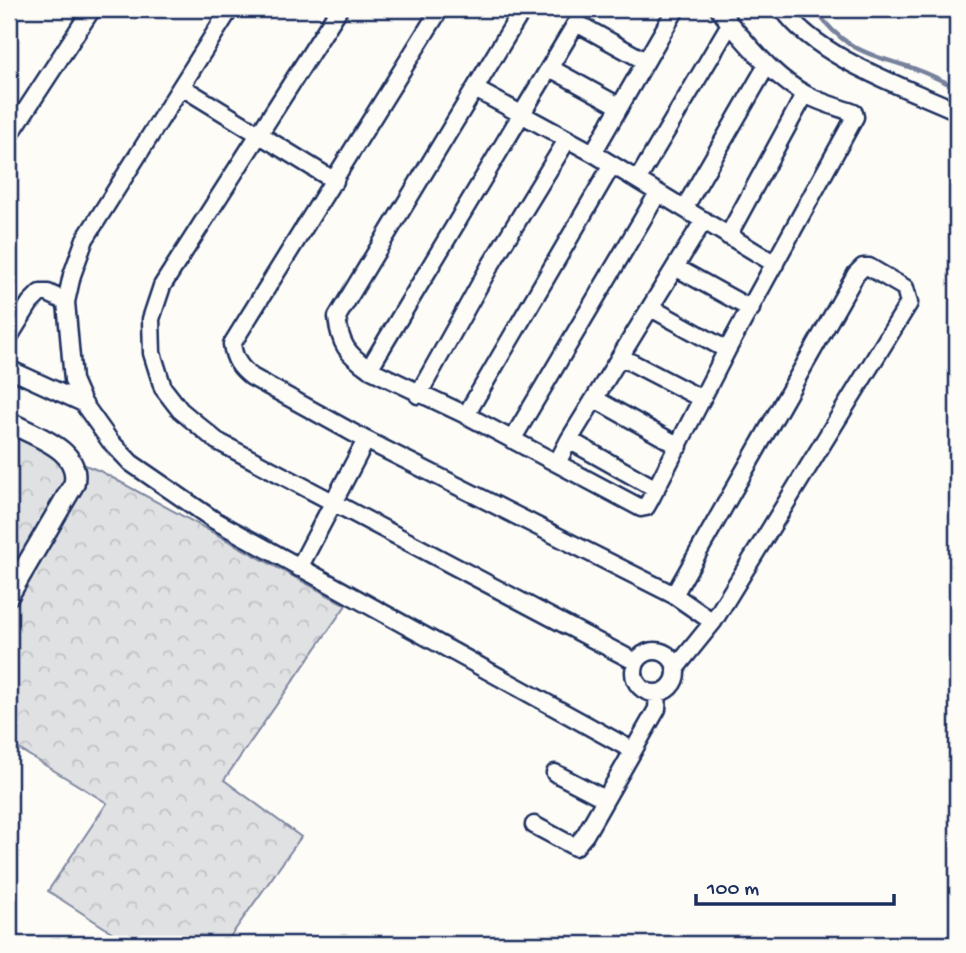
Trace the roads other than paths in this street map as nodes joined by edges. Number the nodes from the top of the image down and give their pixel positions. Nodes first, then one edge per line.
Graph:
1 (92, 9) edge
2 (230, 9) edge
3 (339, 9) edge
4 (440, 9) edge
5 (523, 9) edge
6 (676, 9) edge
7 (719, 9) edge
8 (783, 9) edge
9 (730, 24) junction
10 (645, 61) junction
11 (767, 65) junction
12 (550, 68) junction
13 (182, 87) junction
14 (475, 89) junction
15 (805, 94) junction
16 (619, 106) junction
17 (957, 111) edge
18 (521, 115) junction
19 (258, 135) junction
20 (9, 136) edge
21 (567, 140) junction
22 (593, 153) junction
23 (612, 165) junction
24 (638, 179) junction
25 (335, 181) junction
26 (658, 193) junction
27 (685, 207) junction
28 (704, 220) junction
29 (728, 236) junction
30 (775, 264) junction
31 (675, 267) junction
32 (66, 302) junction
33 (651, 308) junction
34 (751, 309) junction
35 (9, 337) edge
36 (727, 350) junction
37 (621, 357) junction
38 (9, 369) edge
39 (369, 369) junction
40 (418, 395) junction
41 (594, 399) junction
42 (702, 399) junction
43 (83, 403) junction
44 (466, 415) junction
45 (9, 422) edge
46 (366, 440) junction
47 (512, 440) junction
48 (569, 440) junction
49 (679, 446) junction
50 (557, 463) junction
51 (656, 489) junction
52 (335, 502) junction
53 (299, 568) junction
54 (9, 595) edge
55 (674, 595) junction
56 (713, 622) junction
57 (636, 662) junction
58 (676, 669) junction
59 (659, 693) junction
60 (632, 750) junction
61 (555, 773) dead end
62 (605, 799) junction
63 (534, 825) dead end

1 - 20 street
2 - 13 street
3 - 19 street
4 - 25 street
5 - 14 street
6 - 10 street
7 - 9 street
8 - 17 street
9 - 11 street
9 - 24 street
10 - 12 street
10 - 16 street
11 - 15 street
11 - 27 street
12 - 16 street
12 - 18 street
13 - 19 street
13 - 32 street
14 - 18 street
14 - 39 street
15 - 29 street
15 - 30 street
16 - 22 street
18 - 21 street
18 - 39 street
19 - 25 street
19 - 52 street
21 - 22 street
21 - 40 street
22 - 23 street
23 - 24 street
23 - 44 street
24 - 26 street
25 - 46 street
26 - 27 street
26 - 47 street
27 - 28 street
28 - 29 street
28 - 31 street
29 - 30 street
30 - 34 street
31 - 33 street
31 - 34 street
32 - 35 street
32 - 43 street
33 - 36 street
33 - 37 street
34 - 36 street
36 - 42 street
37 - 41 street
37 - 42 street
38 - 43 street
39 - 40 street
40 - 44 street
41 - 48 street
41 - 49 street
42 - 49 street
43 - 53 street
44 - 47 street
45 - 54 street
46 - 52 street
46 - 55 street
47 - 50 street
48 - 50 street
48 - 51 street
49 - 51 street
50 - 51 street
52 - 53 street
52 - 57 street
53 - 60 street
55 - 56 street
55 - 56 street
56 - 58 street
57 - 58 street
57 - 59 street
58 - 59 street
59 - 60 street
60 - 62 street
61 - 62 street
62 - 63 street

